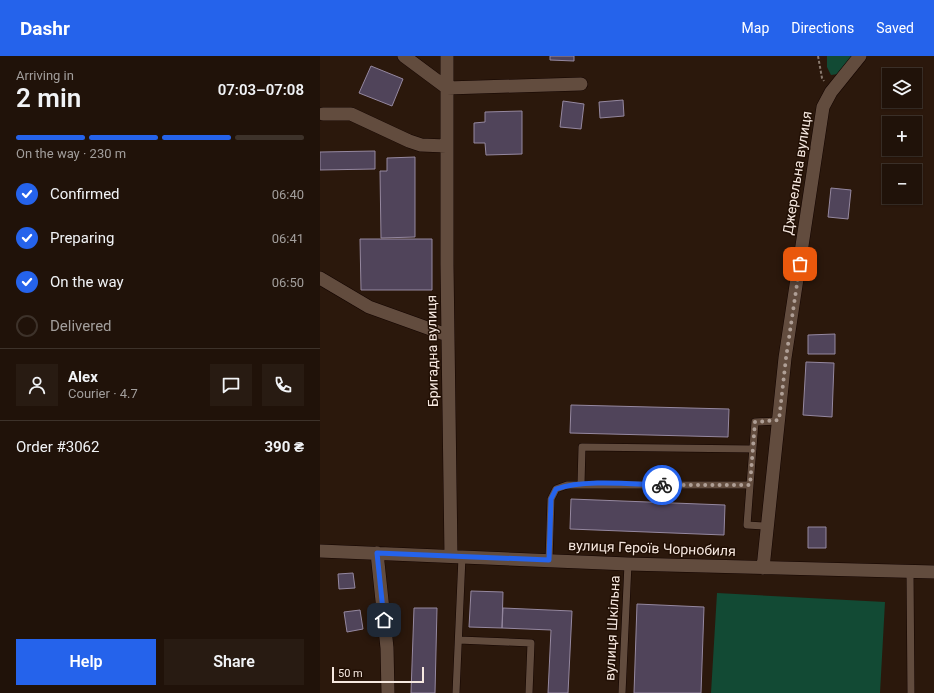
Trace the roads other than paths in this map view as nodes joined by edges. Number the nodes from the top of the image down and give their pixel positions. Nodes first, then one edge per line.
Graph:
1 (404, 56) edge
2 (447, 56) edge
3 (860, 56) edge
4 (581, 84) dead end
5 (447, 88) junction
6 (322, 114) edge
7 (446, 146) junction
8 (320, 278) edge
9 (447, 335) junction
10 (779, 420) junction
11 (753, 449) junction
12 (581, 484) junction
13 (750, 485) junction
14 (766, 526) junction
15 (320, 552) edge
16 (377, 553) junction
17 (456, 556) junction
18 (549, 560) junction
19 (628, 564) junction
20 (763, 568) junction
21 (910, 572) junction
22 (934, 572) edge
23 (458, 640) junction
24 (388, 693) edge
25 (456, 693) edge
26 (529, 693) edge
27 (622, 693) edge
28 (911, 693) edge

1 - 5 street
2 - 5 street, Бригадна вулиця
3 - 10 street, Джерельна вулиця
4 - 5 street
5 - 7 street, Бригадна вулиця
6 - 7 street
7 - 9 street, Бригадна вулиця
8 - 9 street
9 - 17 street, Бригадна вулиця
10 - 11 lane
10 - 14 street, Джерельна вулиця
11 - 12 lane
11 - 13 lane
12 - 13 lane
12 - 18 lane
13 - 14 lane
14 - 20 street, Джерельна вулиця
15 - 16 street, вулиця Героїв Чорнобиля
16 - 17 street, вулиця Героїв Чорнобиля
16 - 24 street
17 - 18 street, вулиця Героїв Чорнобиля
17 - 23 lane
18 - 19 street, вулиця Героїв Чорнобиля
19 - 20 street, вулиця Героїв Чорнобиля
19 - 27 lane, вулиця Шкільна
20 - 21 street, вулиця Героїв Чорнобиля
21 - 22 street, вулиця Героїв Чорнобиля
21 - 28 lane
23 - 25 lane
23 - 26 lane

